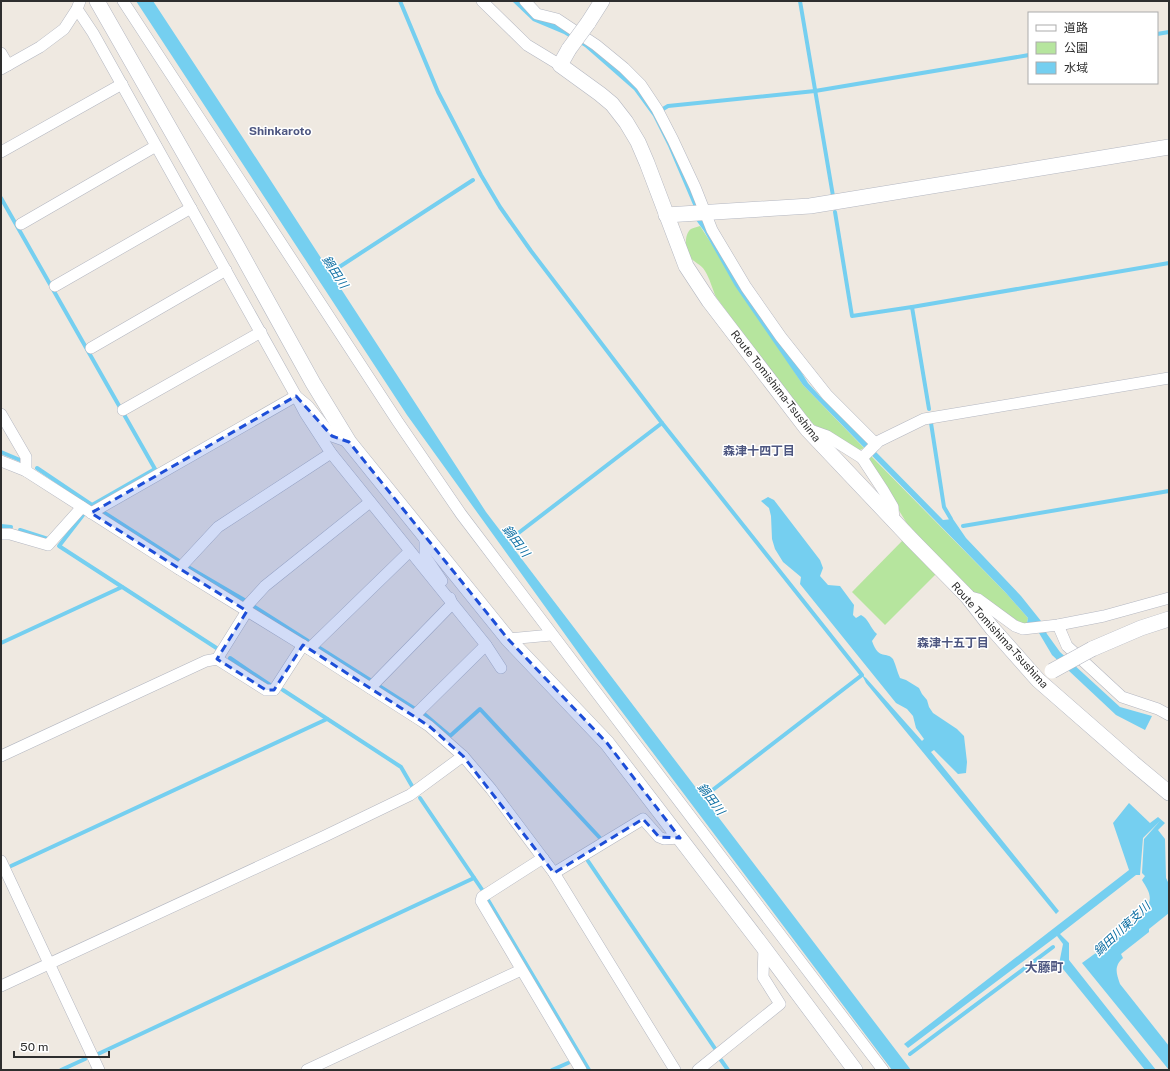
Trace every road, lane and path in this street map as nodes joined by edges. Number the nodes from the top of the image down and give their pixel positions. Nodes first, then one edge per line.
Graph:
1 (97, 1) edge
2 (123, 1) edge
3 (482, 1) edge
4 (525, 1) edge
5 (602, 1) edge
6 (78, 5) edge
7 (1, 53) edge
8 (560, 65) junction
9 (5, 67) edge
10 (122, 84) junction
11 (156, 146) junction
12 (1169, 147) edge
13 (1, 152) edge
14 (191, 208) junction
15 (700, 213) junction
16 (666, 215) junction
17 (21, 224) dead end
18 (226, 270) junction
19 (55, 286) dead end
20 (261, 332) junction
21 (91, 348) dead end
22 (1169, 378) edge
23 (296, 396) junction
24 (123, 410) dead end
25 (1, 414) edge
26 (807, 429) junction
27 (349, 442) junction
28 (870, 450) junction
29 (331, 454) junction
30 (1, 461) edge
31 (26, 471) junction
32 (370, 502) junction
33 (87, 510) junction
34 (894, 520) junction
35 (1, 534) edge
36 (425, 537) junction
37 (410, 551) junction
38 (180, 569) junction
39 (967, 596) junction
40 (1169, 598) edge
41 (452, 604) junction
42 (246, 610) junction
43 (1169, 619) edge
44 (1058, 625) junction
45 (551, 635) junction
46 (508, 639) junction
47 (486, 645) junction
48 (306, 647) junction
49 (217, 659) junction
50 (501, 668) dead end
51 (1038, 680) junction
52 (370, 688) junction
53 (1169, 714) edge
54 (414, 716) junction
55 (1, 756) edge
56 (463, 756) junction
57 (1169, 793) edge
58 (680, 838) junction
59 (543, 858) junction
60 (1, 861) edge
61 (554, 873) junction
62 (764, 948) junction
63 (50, 964) junction
64 (521, 970) junction
65 (1, 986) edge
66 (99, 1070) edge
67 (307, 1070) edge
68 (581, 1070) edge
69 (675, 1070) edge
70 (698, 1070) edge
71 (855, 1070) edge
72 (883, 1070) edge

1 - 27 street
2 - 45 street
3 - 8 street
4 - 15 street
5 - 8 street, bridge
6 - 9 street
6 - 10 street
7 - 9 street
8 - 16 street, Route Tomishima-Tsushima
10 - 11 street
10 - 13 street
11 - 14 street
11 - 17 street
12 - 15 street
14 - 18 street
14 - 19 street
15 - 16 street
15 - 28 street
16 - 26 street, Route Tomishima-Tsushima
18 - 20 street
18 - 21 street
20 - 23 street
20 - 24 street
22 - 28 street
23 - 27 street
23 - 29 street
23 - 33 street
25 - 31 street
26 - 28 street
26 - 34 street, Route Tomishima-Tsushima
27 - 36 street
28 - 34 street
29 - 32 street
29 - 38 street
30 - 31 street
31 - 33 street
32 - 37 street
32 - 42 street
33 - 35 street
33 - 38 street
34 - 39 street, Route Tomishima-Tsushima
36 - 41 street
36 - 46 street
37 - 41 street
37 - 48 street
38 - 42 street
39 - 44 street
39 - 51 street, Route Tomishima-Tsushima
40 - 44 street
41 - 47 street
41 - 52 street
42 - 48 street
42 - 49 street
43 - 51 street, bridge
44 - 53 street
45 - 46 street
45 - 72 street
46 - 58 street
47 - 50 street
47 - 54 street
48 - 49 street
48 - 52 street
49 - 55 street
51 - 57 street, Route Tomishima-Tsushima
52 - 54 street
54 - 56 street
56 - 59 street
56 - 63 street
58 - 61 street
58 - 62 street
59 - 61 street
59 - 64 street
60 - 63 street
61 - 69 street
62 - 70 street
62 - 71 street
63 - 65 street
63 - 66 street
64 - 67 street
64 - 68 street

